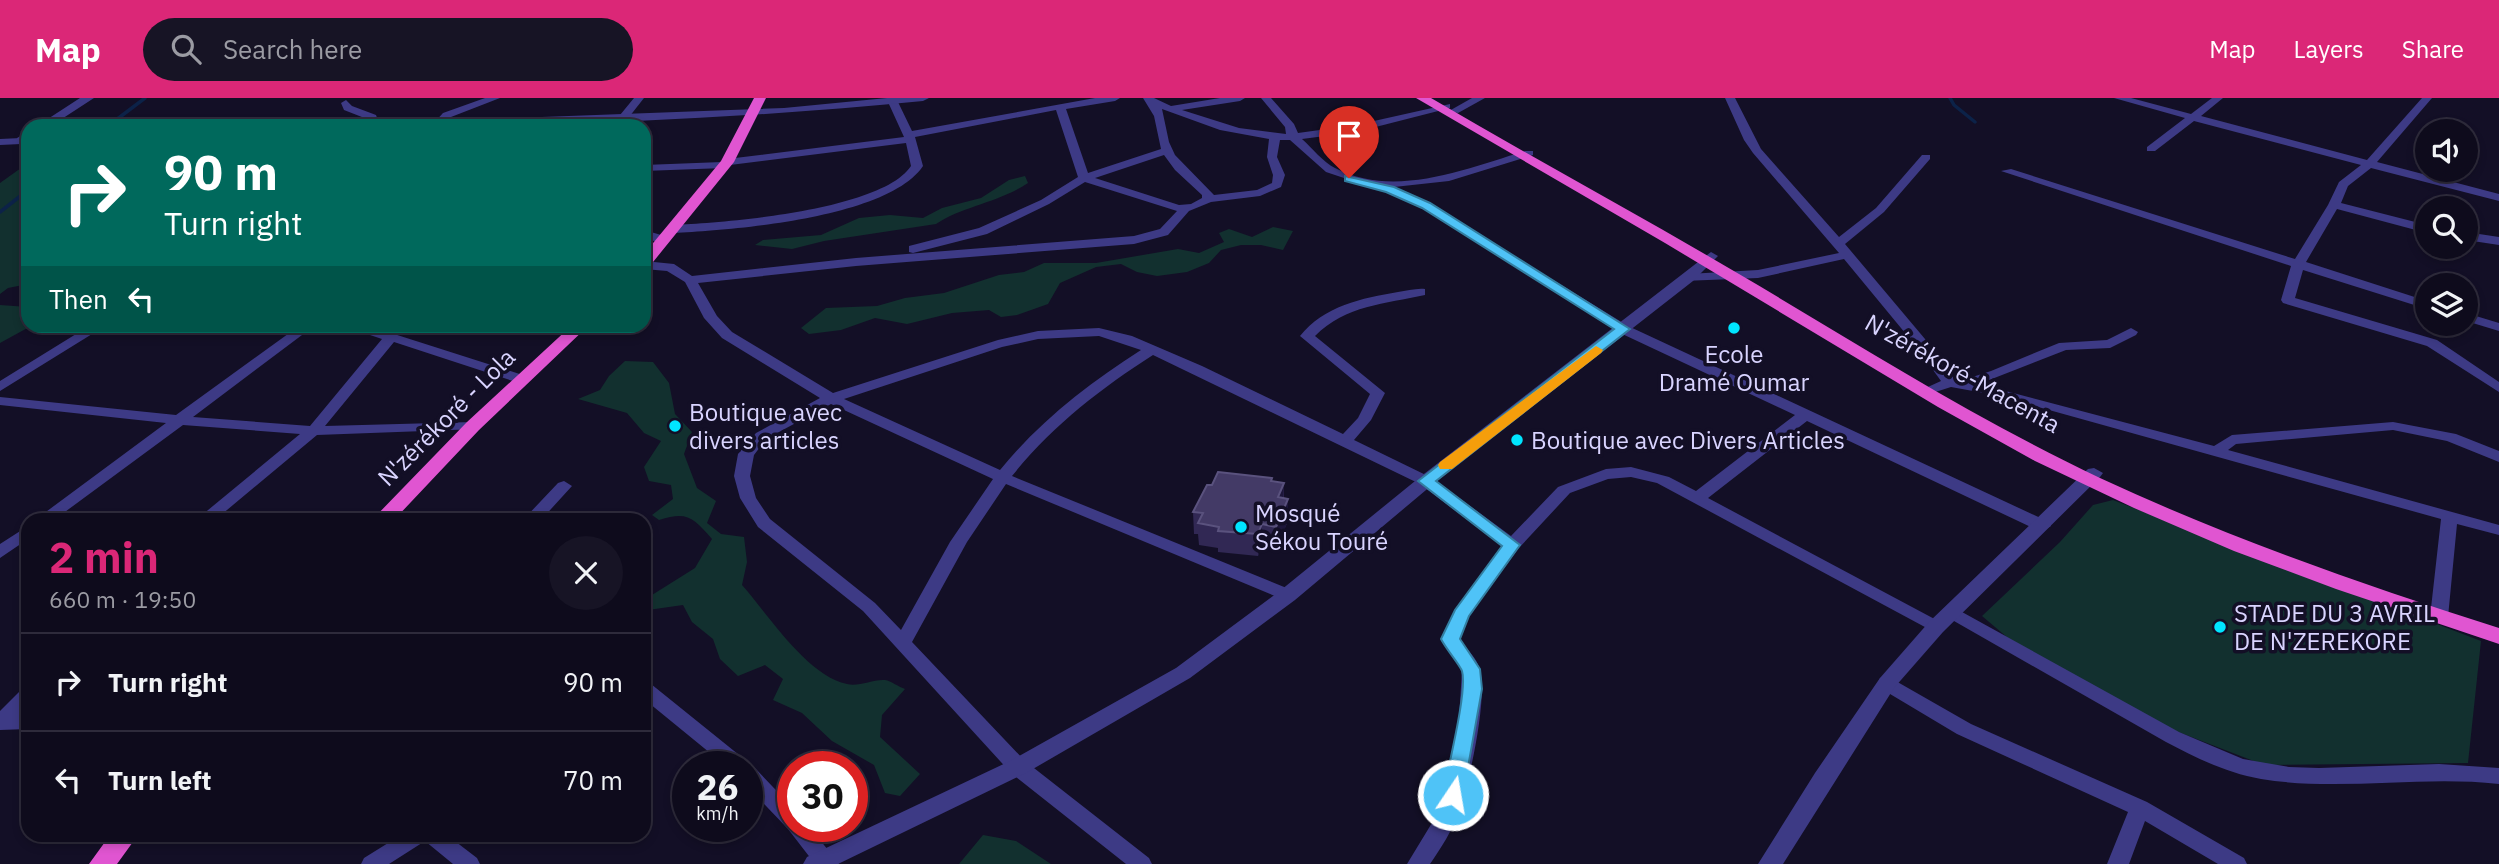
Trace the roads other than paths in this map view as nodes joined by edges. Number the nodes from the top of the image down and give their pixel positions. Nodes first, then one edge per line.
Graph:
1 (88, 98) edge
2 (495, 98) edge
3 (639, 98) edge
4 (760, 98) edge
5 (859, 98) edge
6 (923, 98) edge
7 (1115, 98) edge
8 (1240, 98) edge
9 (1266, 98) edge
10 (1422, 98) edge
11 (1480, 98) edge
12 (1730, 98) edge
13 (2119, 98) edge
14 (2218, 98) edge
15 (2426, 98) edge
16 (1152, 101) edge
17 (893, 102) junction
18 (346, 103) dead end
19 (872, 105) junction
20 (1059, 106) junction
21 (1443, 106) edge
22 (1171, 109) junction
23 (752, 112) junction
24 (2193, 116) junction
25 (54, 119) edge
26 (373, 119) edge
27 (443, 119) edge
28 (622, 119) edge
29 (649, 119) edge
30 (909, 137) junction
31 (1275, 137) junction
32 (1294, 138) junction
33 (21, 140) edge
34 (0, 142) edge
35 (2151, 149) dead end
36 (1166, 151) junction
37 (1525, 154) junction
38 (1926, 157) dead end
39 (726, 163) junction
40 (2370, 163) junction
41 (651, 168) edge
42 (2007, 171) dead end
43 (1084, 178) junction
44 (1378, 186) junction
45 (2499, 198) edge
46 (1208, 199) junction
47 (2334, 205) junction
48 (1186, 208) junction
49 (2415, 226) edge
50 (651, 234) edge
51 (669, 235) junction
52 (2478, 238) edge
53 (2499, 241) edge
54 (1841, 249) junction
55 (651, 256) edge
56 (1708, 258) junction
57 (856, 262) junction
58 (651, 265) edge
59 (2298, 265) junction
60 (1736, 275) junction
61 (1688, 278) junction
62 (690, 280) junction
63 (1420, 292) dead end
64 (2415, 301) edge
65 (2478, 321) edge
66 (2499, 327) edge
67 (1623, 329) junction
68 (2131, 332) dead end
69 (87, 333) edge
70 (298, 333) edge
71 (379, 333) edge
72 (572, 333) edge
73 (391, 337) junction
74 (1151, 349) junction
75 (521, 379) junction
76 (0, 387) edge
77 (1943, 387) junction
78 (2499, 388) edge
79 (831, 398) junction
80 (0, 401) edge
81 (1805, 415) junction
82 (181, 419) junction
83 (473, 426) junction
84 (313, 430) junction
85 (1344, 442) junction
86 (2218, 451) junction
87 (2499, 457) edge
88 (2090, 476) junction
89 (1004, 478) junction
90 (1426, 481) junction
91 (564, 486) dead end
92 (1697, 498) junction
93 (53, 513) edge
94 (212, 513) edge
95 (389, 513) edge
96 (538, 513) edge
97 (2449, 517) junction
98 (2043, 526) junction
99 (2499, 530) edge
100 (21, 534) edge
101 (0, 537) edge
102 (21, 537) edge
103 (1512, 545) junction
104 (0, 552) edge
105 (1288, 595) junction
106 (2439, 612) junction
107 (1953, 613) junction
108 (2499, 626) edge
109 (1936, 627) junction
110 (2499, 636) edge
111 (903, 642) junction
112 (1888, 683) junction
113 (651, 695) edge
114 (21, 702) edge
115 (21, 722) edge
116 (720, 751) edge
117 (1018, 766) junction
118 (2499, 776) edge
119 (763, 787) edge
120 (777, 803) edge
121 (2140, 808) junction
122 (119, 842) edge
123 (407, 842) edge
124 (441, 842) edge
125 (808, 842) edge
126 (822, 862) edge
127 (102, 864) edge
128 (372, 864) edge
129 (469, 864) edge
130 (1141, 864) edge
131 (1418, 864) edge
132 (1770, 864) edge
133 (2118, 864) edge
134 (2236, 864) edge

1 - 25 street
2 - 27 street
3 - 28 street
4 - 23 highway
5 - 19 street
6 - 17 street
7 - 20 street
8 - 22 street
9 - 32 street
10 - 21 highway
11 - 21 street
12 - 54 street
13 - 24 street
14 - 24 street
15 - 40 street
16 - 22 street
16 - 36 street
17 - 19 street
17 - 30 street
18 - 26 street
19 - 23 street
20 - 30 street
20 - 43 street
21 - 32 street
21 - 37 highway
22 - 31 street
23 - 29 street
23 - 39 highway
24 - 35 street
24 - 40 street
30 - 39 street
30 - 51 street
31 - 32 street
31 - 46 street
32 - 44 street
33 - 34 street
36 - 43 street
36 - 46 street
37 - 44 street
37 - 56 highway
38 - 54 street
39 - 41 street
39 - 51 highway
40 - 45 street
40 - 47 street
42 - 59 street
43 - 48 street
43 - 57 street
44 - 67 street
46 - 48 street
47 - 49 street
47 - 59 street
48 - 57 street
50 - 51 street
51 - 55 highway
52 - 53 street
54 - 60 street
54 - 77 street
56 - 60 highway
56 - 61 street
57 - 62 street
58 - 62 street
59 - 64 street
59 - 78 street
60 - 61 street
60 - 77 highway
61 - 67 street
62 - 79 street
63 - 85 street
65 - 66 street
67 - 81 street
67 - 90 street
68 - 77 street
69 - 76 street
70 - 82 street
71 - 73 street
72 - 75 highway, N'zérékoré - Lola
73 - 75 street
73 - 84 street
74 - 79 street
74 - 85 street
74 - 89 street
75 - 83 highway, N'zérékoré - Lola
77 - 86 street
77 - 88 highway
79 - 89 street
79 - 111 street
80 - 82 street
81 - 92 street
81 - 98 street
82 - 84 street
82 - 93 street
83 - 84 street
83 - 95 highway, N'zérékoré - Lola
84 - 94 street
85 - 90 street
86 - 87 street
86 - 97 street
88 - 98 street
88 - 106 highway
89 - 105 street
89 - 111 street
90 - 103 street
90 - 105 street
91 - 96 street
92 - 103 street
92 - 109 street
97 - 99 street
97 - 106 street
98 - 107 street
100 - 101 street
102 - 104 street
103 - 131 street
105 - 117 street
106 - 108 highway
106 - 110 highway
107 - 109 street
107 - 118 street
109 - 112 street
111 - 117 street
112 - 121 street
112 - 132 street
113 - 116 street
114 - 115 street
117 - 126 street
117 - 130 street
119 - 120 street
121 - 133 street
121 - 134 street
122 - 127 highway
123 - 128 street
124 - 129 street
125 - 126 street

